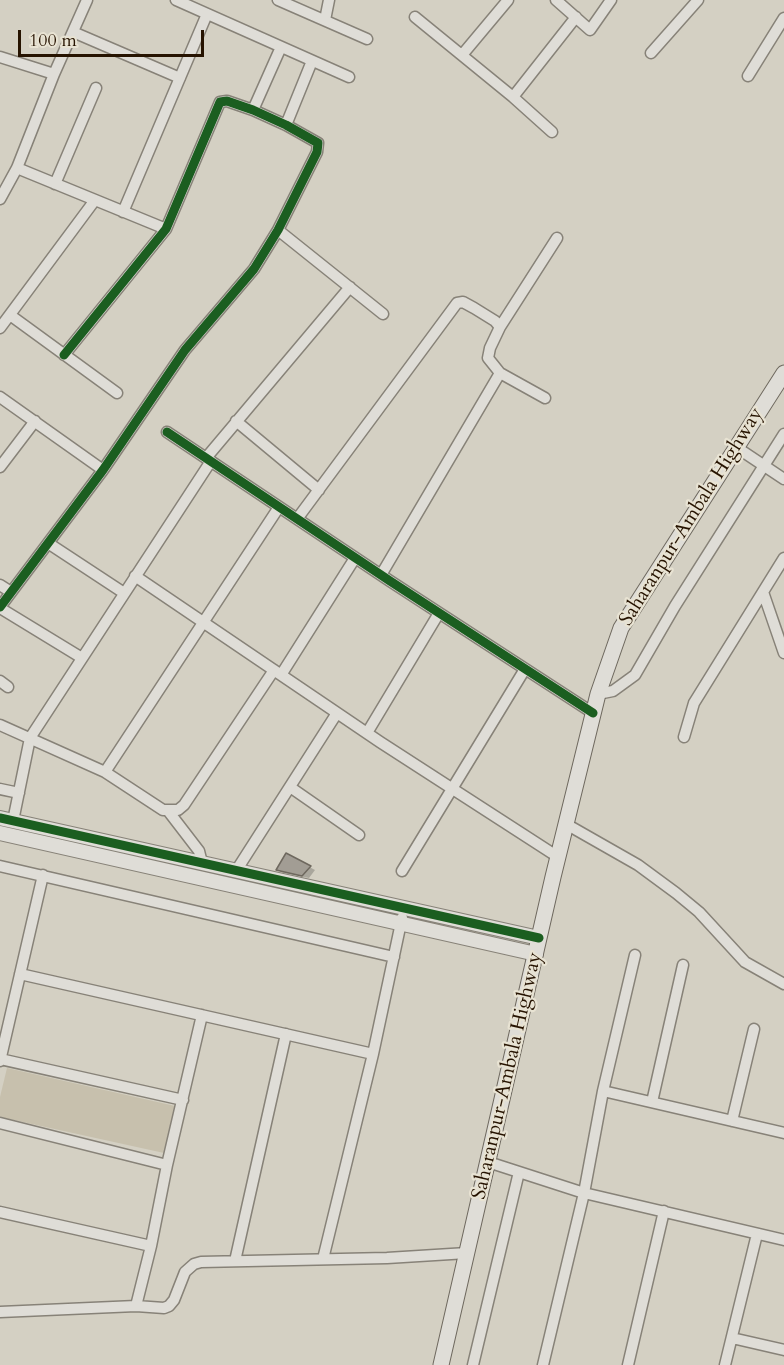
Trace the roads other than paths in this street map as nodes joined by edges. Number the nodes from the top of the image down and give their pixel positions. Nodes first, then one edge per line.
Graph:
1 (87, 0) edge
2 (176, 0) edge
3 (278, 0) edge
4 (329, 0) edge
5 (508, 0) edge
6 (556, 0) edge
7 (611, 0) edge
8 (698, 0) edge
9 (207, 14) junction
10 (415, 17) dead end
11 (576, 17) junction
12 (784, 18) edge
13 (325, 20) junction
14 (73, 32) junction
15 (367, 39) dead end
16 (281, 47) junction
17 (651, 52) dead end
18 (462, 55) junction
19 (0, 57) edge
20 (312, 61) junction
21 (54, 74) junction
22 (748, 76) dead end
23 (349, 77) dead end
24 (180, 78) junction
25 (96, 88) dead end
26 (513, 97) junction
27 (253, 110) junction
28 (286, 125) junction
29 (552, 132) dead end
30 (17, 168) junction
31 (55, 184) junction
32 (0, 199) edge
33 (95, 200) junction
34 (123, 212) junction
35 (166, 230) junction
36 (278, 230) junction
37 (557, 238) dead end
38 (350, 287) junction
39 (383, 314) dead end
40 (10, 315) junction
41 (500, 327) junction
42 (0, 328) edge
43 (64, 355) junction
44 (500, 373) junction
45 (784, 373) edge
46 (117, 393) dead end
47 (0, 397) edge
48 (545, 398) dead end
49 (236, 421) junction
50 (34, 422) junction
51 (167, 432) dead end
52 (784, 434) edge
53 (736, 447) junction
54 (208, 459) junction
55 (0, 467) edge
56 (765, 467) junction
57 (103, 470) junction
58 (784, 479) edge
59 (318, 490) junction
60 (279, 507) junction
61 (297, 519) junction
62 (48, 543) junction
63 (355, 558) junction
64 (784, 558) edge
65 (381, 575) junction
66 (135, 576) junction
67 (0, 585) edge
68 (11, 592) junction
69 (763, 592) junction
70 (124, 593) junction
71 (0, 607) edge
72 (439, 613) junction
73 (202, 621) junction
74 (784, 653) edge
75 (82, 658) junction
76 (525, 669) junction
77 (277, 672) junction
78 (598, 694) junction
79 (337, 713) junction
80 (593, 713) junction
81 (0, 725) edge
82 (367, 733) junction
83 (684, 737) dead end
84 (30, 738) junction
85 (105, 772) junction
86 (290, 787) junction
87 (451, 788) junction
88 (0, 789) edge
89 (19, 793) junction
90 (169, 812) junction
91 (7, 819) edge
92 (566, 824) junction
93 (0, 833) edge
94 (359, 835) dead end
95 (558, 857) junction
96 (202, 863) junction
97 (0, 866) edge
98 (236, 871) junction
99 (402, 871) dead end
100 (42, 875) junction
101 (404, 908) junction
102 (401, 924) junction
103 (539, 938) junction
104 (536, 954) junction
105 (635, 955) dead end
106 (394, 957) junction
107 (683, 965) dead end
108 (20, 974) junction
109 (784, 984) edge
110 (202, 1015) junction
111 (754, 1029) dead end
112 (286, 1034) junction
113 (373, 1054) junction
114 (0, 1060) edge
115 (603, 1091) junction
116 (183, 1100) junction
117 (652, 1102) junction
118 (732, 1121) junction
119 (0, 1123) edge
120 (784, 1133) edge
121 (488, 1162) junction
122 (167, 1165) junction
123 (519, 1172) junction
124 (584, 1193) junction
125 (664, 1211) junction
126 (0, 1212) edge
127 (757, 1234) junction
128 (784, 1240) edge
129 (151, 1246) junction
130 (467, 1253) junction
131 (323, 1259) junction
132 (235, 1261) junction
133 (136, 1306) junction
134 (0, 1312) edge
135 (732, 1338) junction
136 (784, 1350) edge
137 (441, 1365) edge
138 (473, 1365) edge
139 (543, 1365) edge
140 (628, 1365) edge
141 (725, 1365) edge

1 - 14 street
2 - 9 street
3 - 13 street
4 - 13 street
5 - 18 street
6 - 11 street
7 - 11 street
8 - 17 street
9 - 16 street
9 - 24 street
10 - 18 street
11 - 26 street
12 - 22 street
13 - 15 street
14 - 21 street
14 - 24 street
16 - 20 street
16 - 27 street
18 - 26 street
19 - 21 street
20 - 23 street
20 - 28 street
21 - 30 street
24 - 34 street
25 - 31 street
26 - 29 street
27 - 28 street
27 - 35 street
28 - 36 street
30 - 31 street
30 - 32 street
31 - 33 street
33 - 34 street
33 - 40 street
34 - 35 street
35 - 43 street
36 - 38 street
36 - 57 street
37 - 41 street
38 - 39 street
38 - 49 street
40 - 42 street
40 - 43 street
41 - 44 street
41 - 59 street
43 - 46 street
44 - 48 street
44 - 65 street
45 - 53 main road, Saharanpur-Ambala Highway
47 - 50 street
49 - 54 street
49 - 59 street
50 - 55 street
50 - 57 street
51 - 54 street
52 - 56 street
53 - 56 street
53 - 78 main road, Saharanpur-Ambala Highway
54 - 60 street
54 - 66 street
56 - 58 street
56 - 78 street
57 - 62 street
59 - 61 street
60 - 61 street
60 - 73 street
61 - 63 street
62 - 68 street
62 - 70 street
63 - 65 street
63 - 77 street
64 - 69 street
65 - 72 street
66 - 70 street
66 - 73 street
67 - 68 street
68 - 71 street
69 - 74 street
69 - 83 street
70 - 75 street
71 - 75 street
72 - 76 street
72 - 82 street
73 - 77 street
73 - 85 street
75 - 84 street
76 - 80 street
76 - 87 street
77 - 79 street
77 - 90 street
78 - 80 main road, Saharanpur-Ambala Highway
79 - 82 street
79 - 86 street
80 - 92 main road, Saharanpur-Ambala Highway
81 - 84 street
82 - 87 street
84 - 85 street
84 - 89 street
85 - 90 street
86 - 94 street
86 - 98 street
87 - 95 street
87 - 99 street
88 - 89 street
89 - 91 street
90 - 96 street
91 - 96 street
92 - 95 main road, Saharanpur-Ambala Highway
92 - 109 street
93 - 102 street
95 - 103 main road, Saharanpur-Ambala Highway
96 - 98 street
97 - 100 street
98 - 101 street
100 - 106 street
100 - 108 street
101 - 102 street
101 - 103 street
102 - 104 street
102 - 106 street
103 - 104 main road, Saharanpur-Ambala Highway
104 - 121 main road, Saharanpur-Ambala Highway
105 - 115 street
106 - 113 street
107 - 117 street
108 - 110 street
108 - 114 street
110 - 112 street
110 - 116 street
111 - 118 street
112 - 113 street
112 - 132 street
113 - 131 street
114 - 116 street
115 - 117 street
115 - 124 street
116 - 122 street
117 - 118 street
118 - 120 street
119 - 122 street
121 - 123 street
121 - 130 main road, Saharanpur-Ambala Highway
122 - 129 street
123 - 124 street
123 - 138 street
124 - 125 street
124 - 139 street
125 - 127 street
125 - 140 street
126 - 129 street
127 - 128 street
127 - 135 street
129 - 133 street
130 - 131 street
130 - 137 main road, Saharanpur-Ambala Highway
131 - 132 street
132 - 133 street
133 - 134 street
135 - 136 street
135 - 141 street

